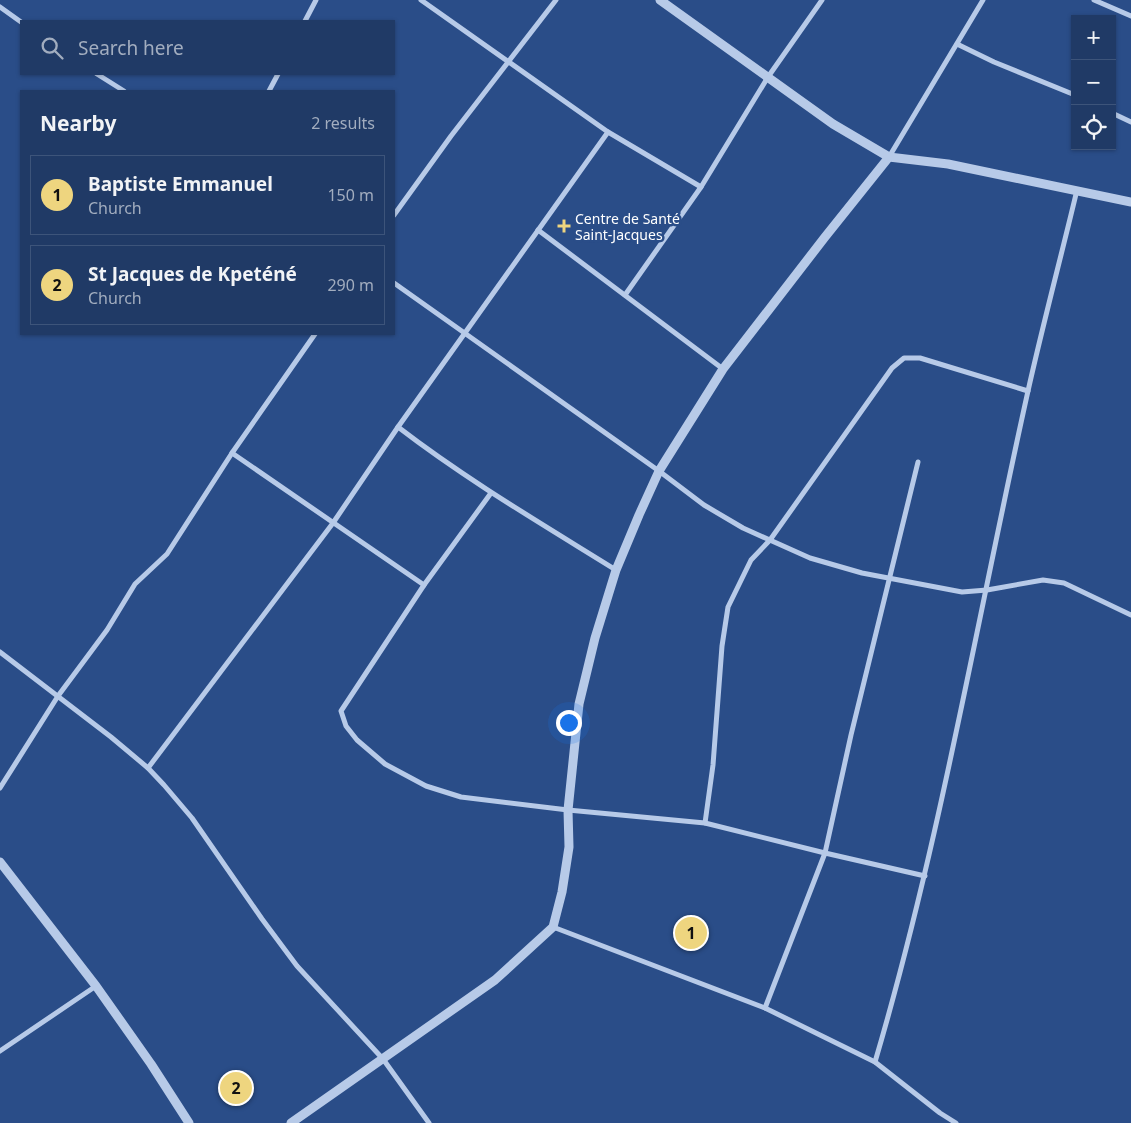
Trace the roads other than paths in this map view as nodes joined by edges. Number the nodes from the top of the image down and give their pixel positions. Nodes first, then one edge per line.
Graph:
1 (316, 0) edge
2 (421, 0) edge
3 (556, 0) edge
4 (660, 0) edge
5 (822, 0) edge
6 (983, 0) edge
7 (1094, 0) edge
8 (0, 8) edge
9 (1131, 16) edge
10 (306, 20) edge
11 (20, 21) edge
12 (957, 44) junction
13 (508, 63) junction
14 (99, 75) edge
15 (277, 75) edge
16 (768, 77) junction
17 (122, 90) edge
18 (270, 90) edge
19 (1071, 93) edge
20 (1116, 115) edge
21 (1131, 122) edge
22 (608, 132) junction
23 (889, 158) junction
24 (701, 187) junction
25 (1077, 190) junction
26 (1131, 202) edge
27 (395, 214) edge
28 (538, 230) junction
29 (395, 284) edge
30 (625, 295) junction
31 (314, 335) edge
32 (465, 335) junction
33 (723, 369) junction
34 (1028, 391) junction
35 (398, 427) junction
36 (232, 453) junction
37 (918, 462) dead end
38 (659, 471) junction
39 (491, 493) junction
40 (333, 523) junction
41 (770, 540) junction
42 (616, 570) junction
43 (890, 578) junction
44 (424, 584) junction
45 (987, 590) junction
46 (1131, 615) edge
47 (0, 652) edge
48 (58, 696) junction
49 (148, 768) junction
50 (0, 788) edge
51 (568, 810) junction
52 (705, 823) junction
53 (824, 854) junction
54 (0, 862) edge
55 (925, 876) junction
56 (553, 927) junction
57 (96, 986) junction
58 (765, 1008) junction
59 (0, 1051) edge
60 (383, 1060) junction
61 (875, 1062) junction
62 (189, 1123) edge
63 (291, 1123) edge
64 (429, 1123) edge
65 (956, 1123) edge

1 - 10 street
2 - 13 street
3 - 13 street
4 - 16 street
5 - 16 street
6 - 12 street
7 - 9 street
8 - 11 street
12 - 19 street
12 - 23 street
13 - 22 street
13 - 27 street
14 - 17 street
15 - 18 street
16 - 23 street
16 - 24 street
20 - 21 street
22 - 24 street
22 - 28 street
23 - 25 street
23 - 33 street
24 - 30 street
25 - 26 street
25 - 34 street
28 - 30 street
28 - 32 street
29 - 32 street
30 - 33 street
31 - 36 street
32 - 35 street
32 - 38 street
33 - 38 street
34 - 41 street
34 - 45 street
35 - 39 street
35 - 40 street
36 - 40 street
36 - 48 street
37 - 43 street
38 - 41 street
38 - 42 street
39 - 42 street
39 - 44 street
40 - 44 street
40 - 49 street
41 - 43 street
41 - 52 street
42 - 51 street
43 - 45 street
43 - 53 street
44 - 51 street
45 - 46 street
45 - 55 street
47 - 48 street
48 - 49 street
48 - 50 street
49 - 60 street
51 - 52 street
51 - 56 street
52 - 53 street
53 - 55 street
53 - 58 street
54 - 57 street
55 - 61 street
56 - 58 street
56 - 60 street
57 - 59 street
57 - 62 street
58 - 61 street
60 - 63 street
60 - 64 street
61 - 65 street

